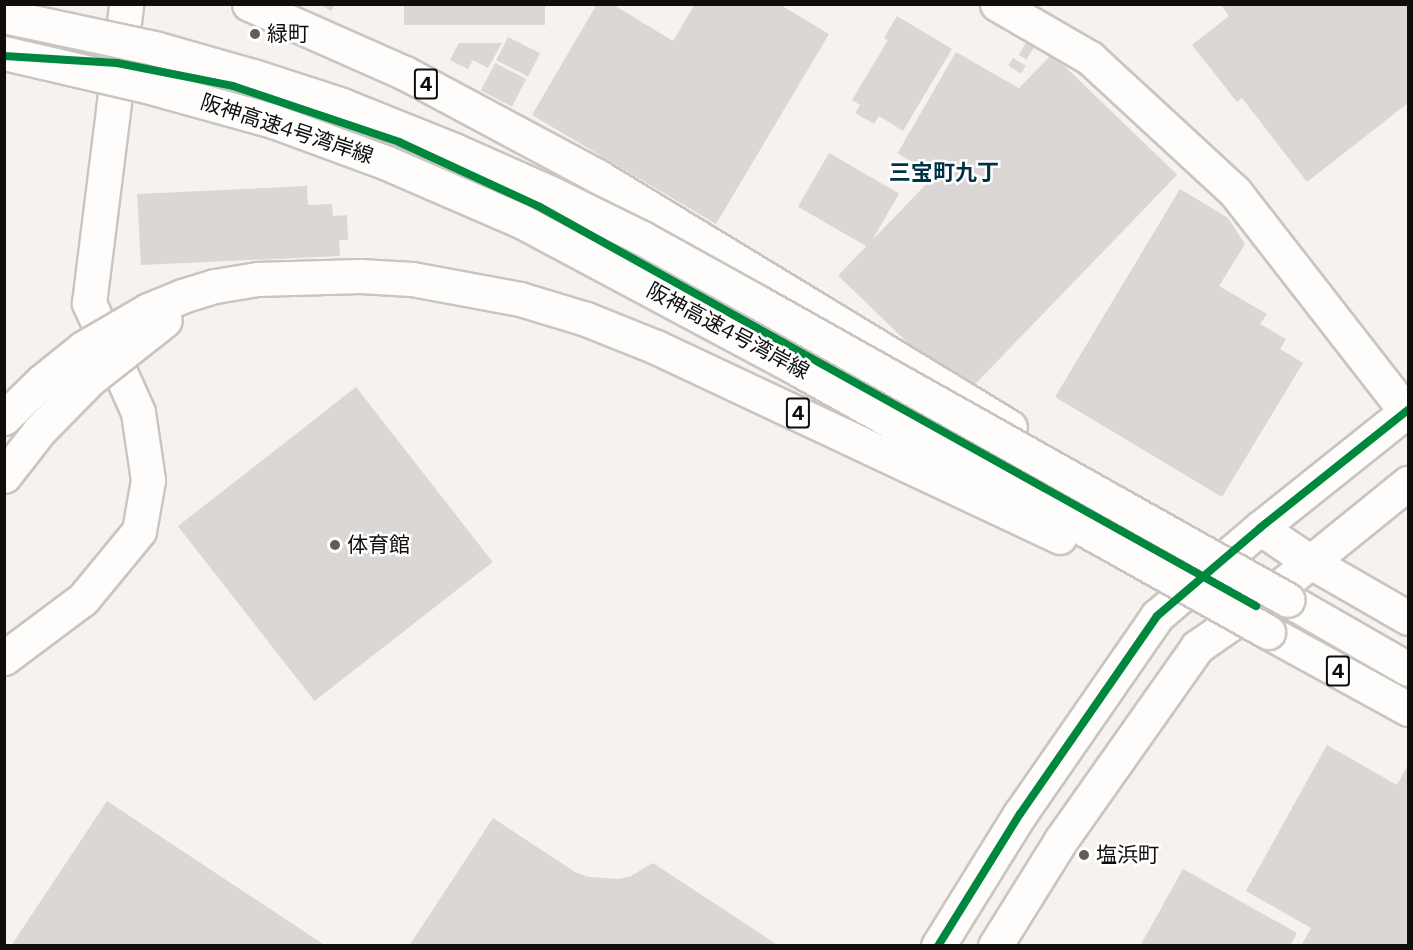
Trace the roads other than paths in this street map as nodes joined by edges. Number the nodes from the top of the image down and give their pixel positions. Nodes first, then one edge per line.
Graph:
1 (29, 4) edge
2 (126, 4) edge
3 (249, 4) edge
4 (997, 4) edge
5 (4, 16) edge
6 (4, 23) edge
7 (4, 55) edge
8 (117, 63) junction
9 (303, 277) junction
10 (1407, 411) edge
11 (4, 418) edge
12 (4, 476) edge
13 (1408, 483) edge
14 (1260, 528) junction
15 (1309, 561) junction
16 (1198, 562) junction
17 (1408, 618) edge
18 (1262, 619) junction
19 (4, 658) edge
20 (1408, 669) edge
21 (1408, 709) edge
22 (938, 945) edge
23 (995, 945) edge

1 - 6 main road
2 - 8 main road
3 - 16 main road, 4, bridge
4 - 10 main road
5 - 16 main road, 阪神高速4号湾岸線 / 4, bridge
7 - 8 main road
7 - 18 main road, 阪神高速4号湾岸線 / 4, bridge
8 - 16 main road
8 - 19 main road
9 - 11 main road, bridge
9 - 12 main road, 4, bridge
9 - 18 main road, 4, bridge
10 - 14 main road
13 - 15 main road
14 - 15 main road
14 - 16 main road
15 - 17 main road
15 - 18 main road
16 - 18 main road
16 - 20 main road, 阪神高速4号湾岸線 / 4, bridge
16 - 22 main road
18 - 21 main road, 阪神高速4号湾岸線 / 4
18 - 23 main road

